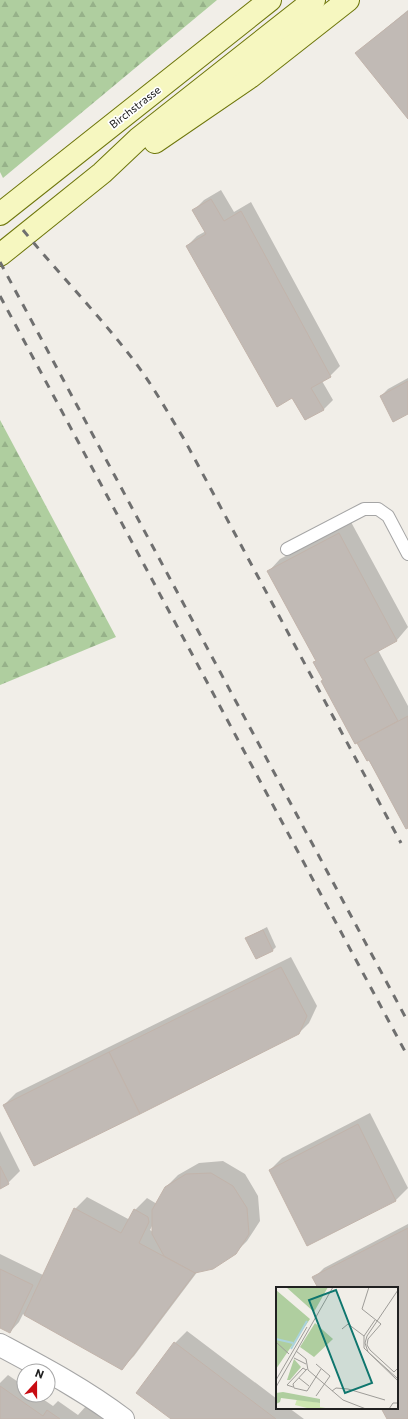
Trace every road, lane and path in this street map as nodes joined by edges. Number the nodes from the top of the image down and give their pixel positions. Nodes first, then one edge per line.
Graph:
1 (270, 0) edge
2 (314, 0) edge
3 (348, 0) edge
4 (102, 173) junction
5 (0, 214) edge
6 (0, 255) edge
7 (287, 549) dead end
8 (408, 554) edge
9 (0, 1345) edge
10 (122, 1419) edge

1 - 5 main road, Birchstrasse
2 - 4 main road
3 - 4 main road
4 - 6 main road
7 - 8 lane
9 - 10 street

